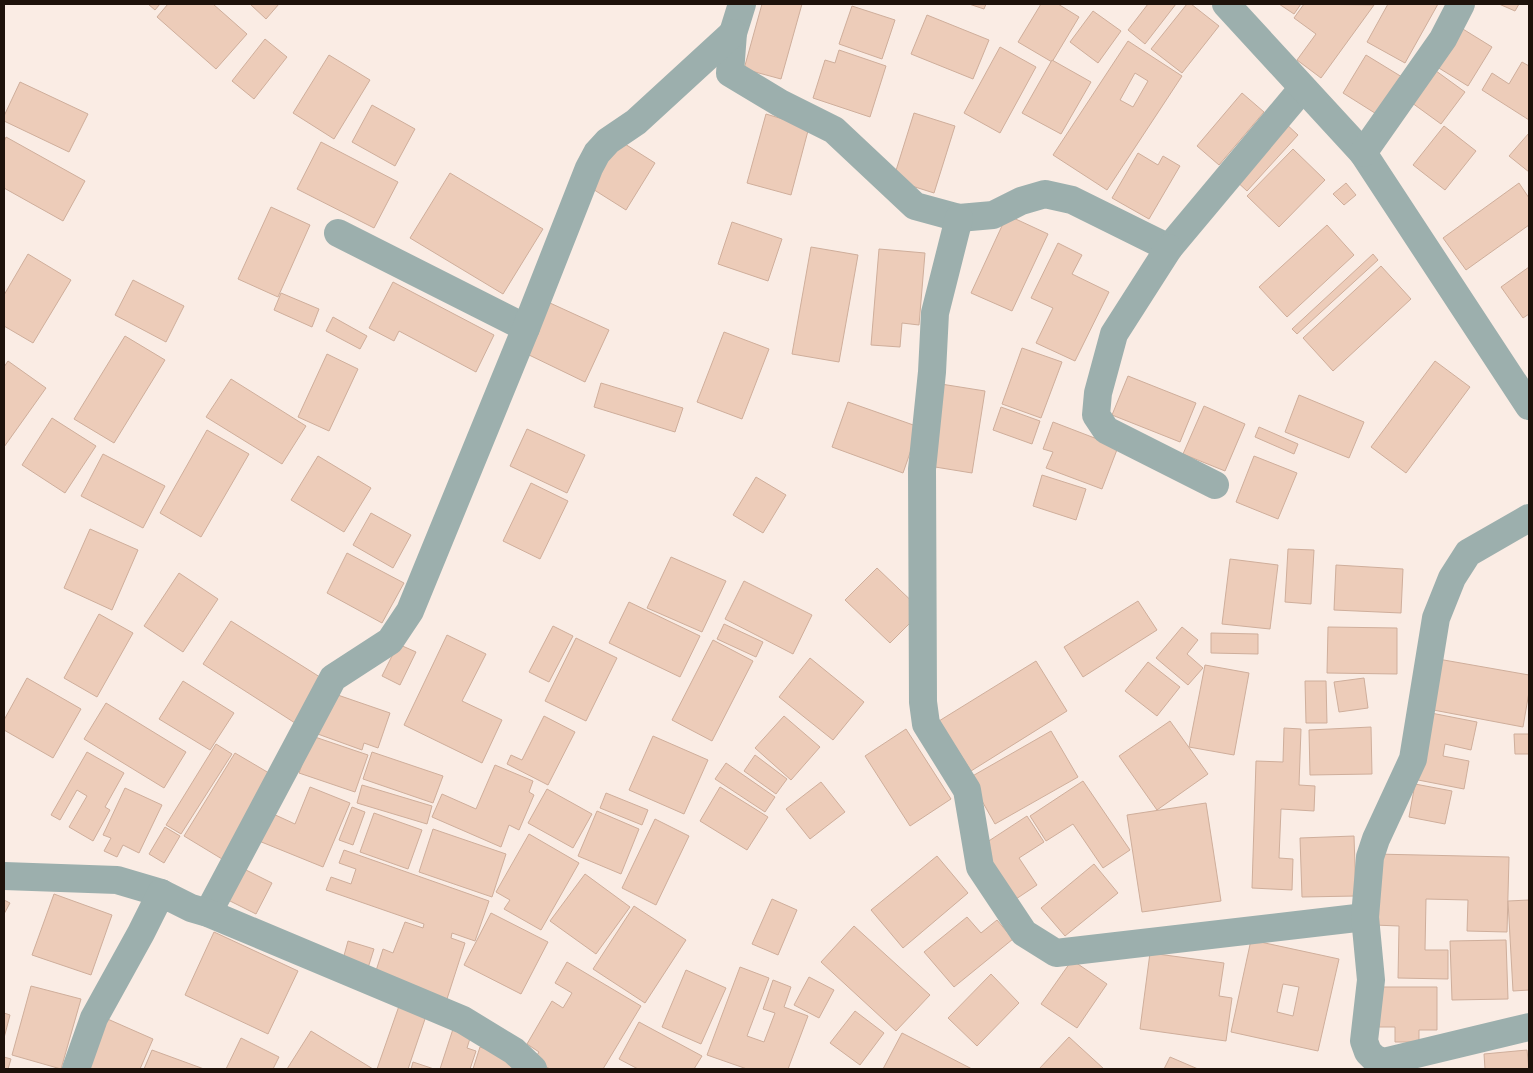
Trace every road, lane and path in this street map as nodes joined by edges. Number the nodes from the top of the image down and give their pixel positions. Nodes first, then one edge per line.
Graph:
1 (742, 4) edge
2 (1226, 4) edge
3 (1461, 4) edge
4 (733, 33) junction
5 (1302, 89) junction
6 (1363, 153) junction
7 (958, 218) junction
8 (338, 233) dead end
9 (1169, 248) junction
10 (526, 328) junction
11 (1529, 406) edge
12 (1215, 485) dead end
13 (1529, 518) edge
14 (4, 876) edge
15 (160, 893) junction
16 (208, 913) junction
17 (1365, 917) junction
18 (1529, 1027) edge
19 (1444, 1048) junction
20 (76, 1069) edge
21 (533, 1069) edge
22 (1399, 1069) edge

1 - 4 street
2 - 5 street
3 - 6 street
4 - 7 street
4 - 10 street
5 - 6 street
5 - 9 street
6 - 11 street
7 - 9 street
7 - 17 street
8 - 10 street
9 - 12 street
10 - 16 street
13 - 17 street
14 - 15 street
15 - 16 street
15 - 20 street
16 - 21 street
17 - 19 street
18 - 19 street
19 - 22 street

